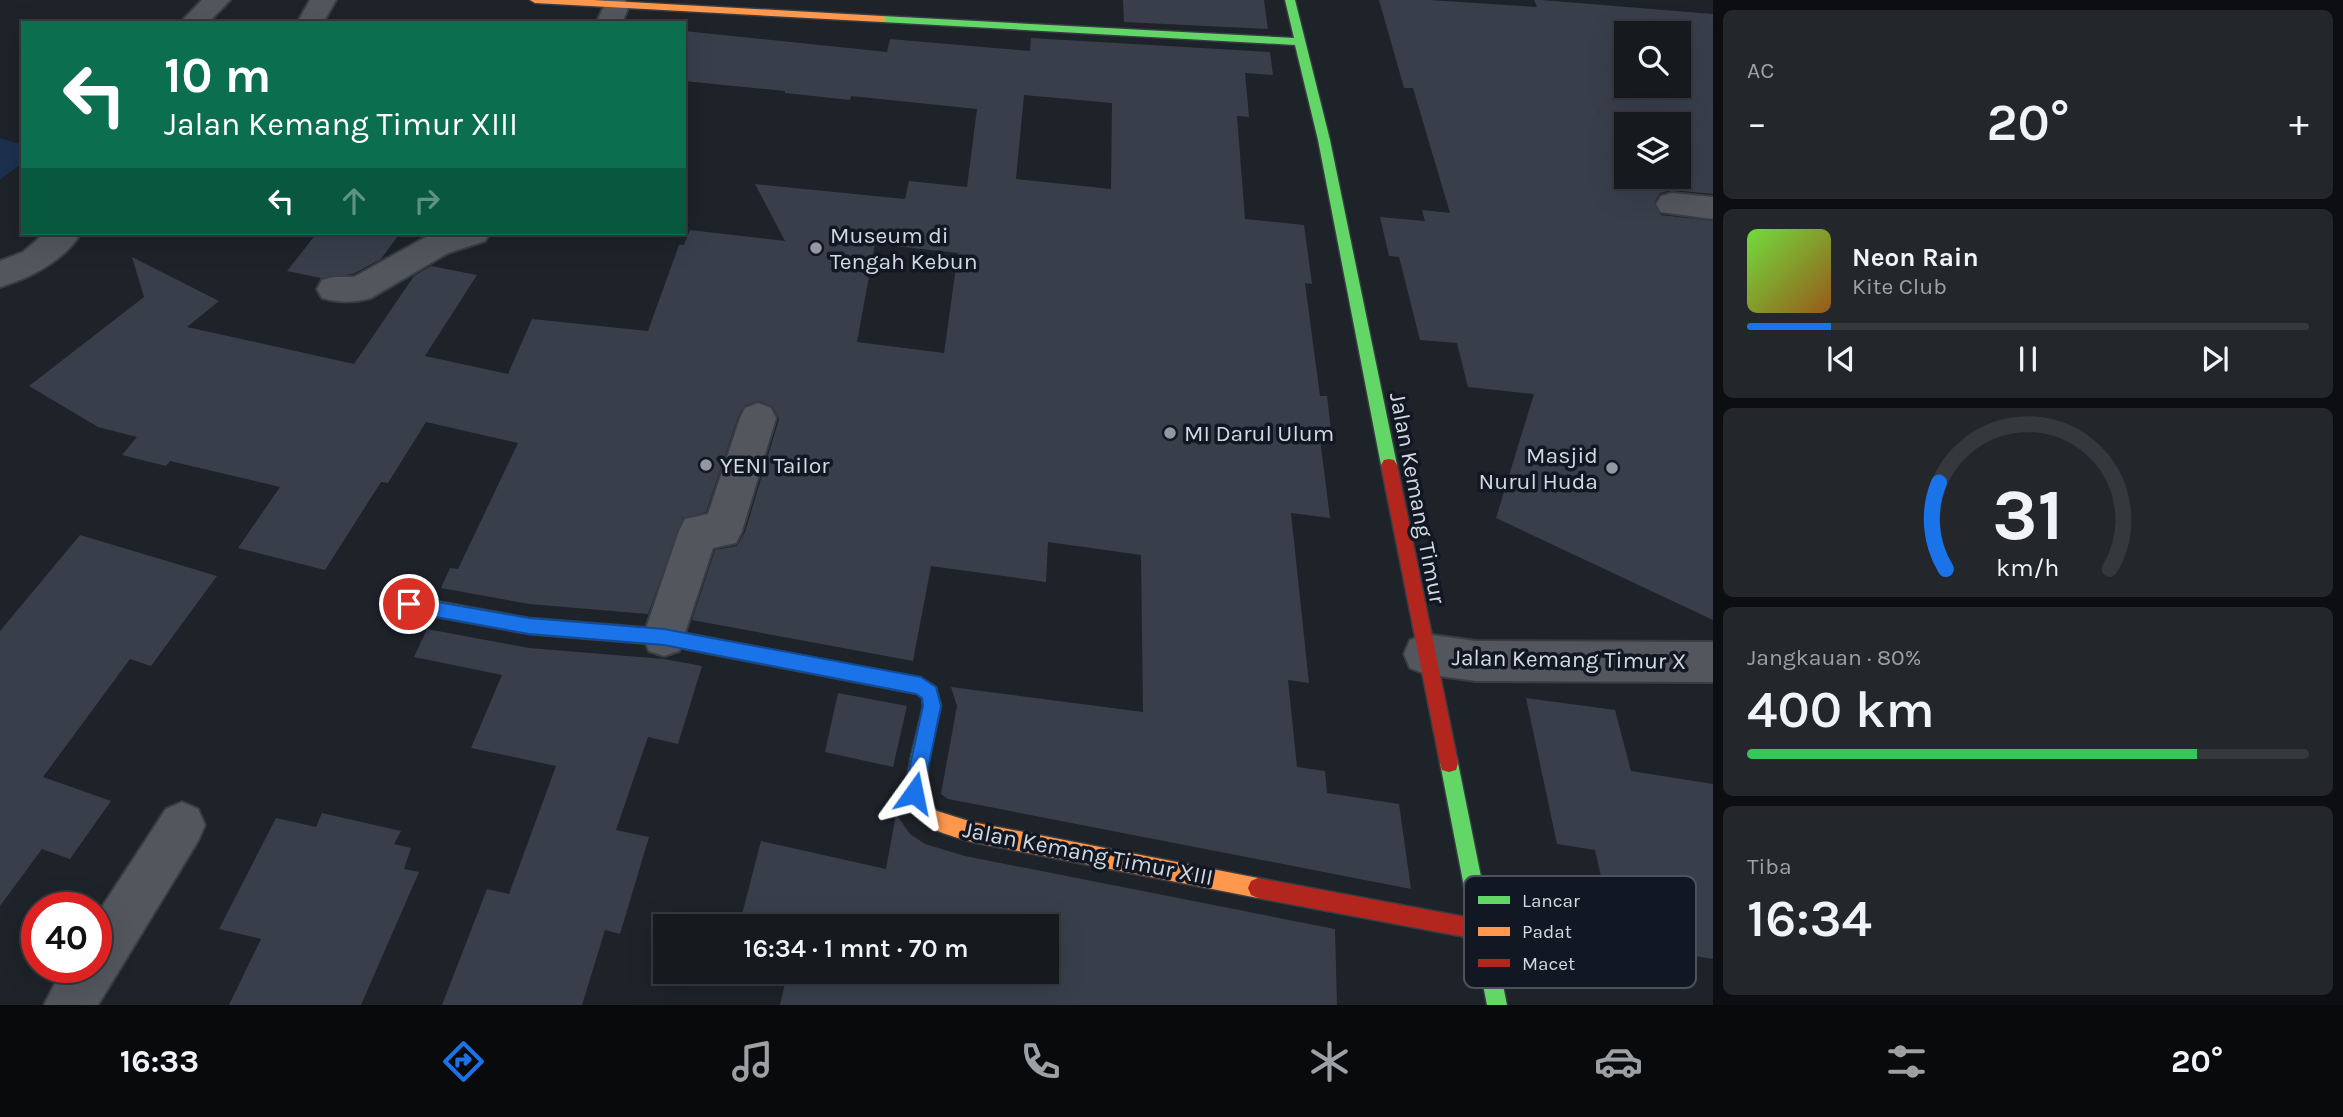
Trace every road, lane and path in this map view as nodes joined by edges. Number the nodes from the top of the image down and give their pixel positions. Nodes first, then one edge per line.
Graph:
1 (217, 0) edge
2 (323, 0) edge
3 (535, 0) edge
4 (1290, 0) edge
5 (612, 14) edge
6 (195, 21) edge
7 (311, 21) edge
8 (1299, 42) junction
9 (1672, 204) dead end
10 (1713, 208) edge
11 (63, 235) edge
12 (468, 235) edge
13 (0, 275) edge
14 (334, 289) dead end
15 (758, 418) dead end
16 (409, 604) dead end
17 (664, 637) junction
18 (1425, 654) junction
19 (1713, 662) edge
20 (182, 825) dead end
21 (1469, 876) edge
22 (1464, 927) edge
23 (112, 936) edge
24 (83, 983) edge
25 (69, 1005) edge

1 - 6 street
2 - 7 street
3 - 5 street
4 - 8 street, Jalan Kemang Timur
5 - 8 street
8 - 18 street, Jalan Kemang Timur
9 - 10 street
11 - 13 street
12 - 14 street
15 - 17 street
16 - 17 street, Jalan Kemang Timur XIII
17 - 22 street, Jalan Kemang Timur XIII
18 - 19 street, Jalan Kemang Timur X
18 - 21 street, Jalan Kemang Timur
20 - 23 street
24 - 25 street

